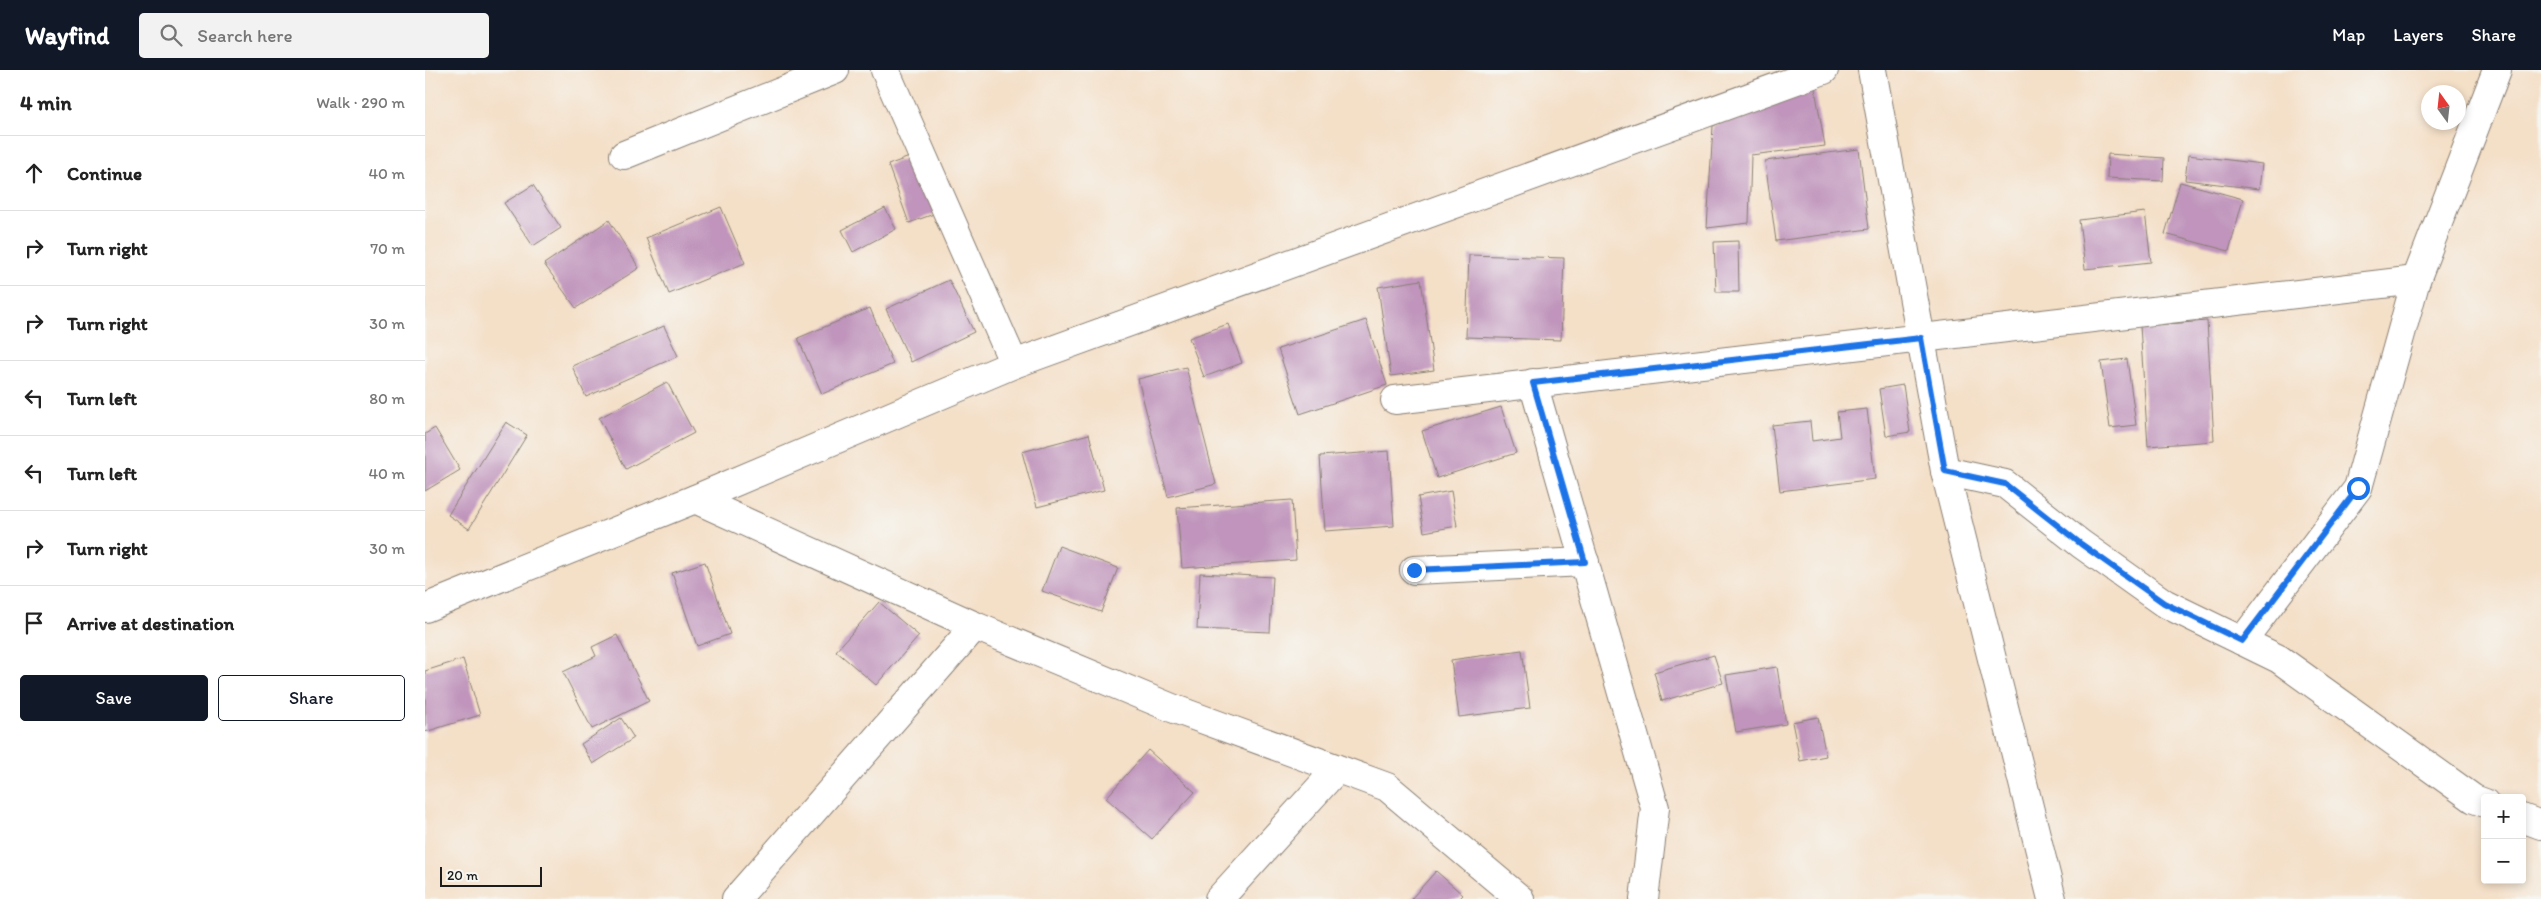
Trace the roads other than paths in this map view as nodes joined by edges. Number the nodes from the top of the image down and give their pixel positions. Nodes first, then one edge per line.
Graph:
1 (835, 70) edge
2 (885, 70) edge
3 (1824, 70) edge
4 (1872, 70) edge
5 (2497, 70) edge
6 (624, 155) dead end
7 (2416, 280) junction
8 (1921, 338) junction
9 (1014, 364) junction
10 (1533, 383) junction
11 (1395, 400) dead end
12 (1945, 471) junction
13 (695, 499) junction
14 (1585, 562) junction
15 (1414, 570) dead end
16 (425, 608) edge
17 (975, 626) junction
18 (2242, 641) junction
19 (1337, 769) junction
20 (2481, 802) edge
21 (2526, 819) edge
22 (2541, 825) edge
23 (736, 899) edge
24 (1219, 899) edge
25 (1519, 899) edge
26 (1644, 899) edge
27 (2051, 899) edge

1 - 6 street
2 - 9 street
3 - 9 street
4 - 8 street
5 - 7 street
7 - 8 street
7 - 18 street
8 - 10 street
8 - 12 street
9 - 13 street
10 - 11 street
10 - 14 street
12 - 18 street
12 - 27 street
13 - 16 street
13 - 17 street
14 - 15 street
14 - 26 street
17 - 19 street
17 - 23 street
18 - 20 street
19 - 24 street
19 - 25 street
21 - 22 street

